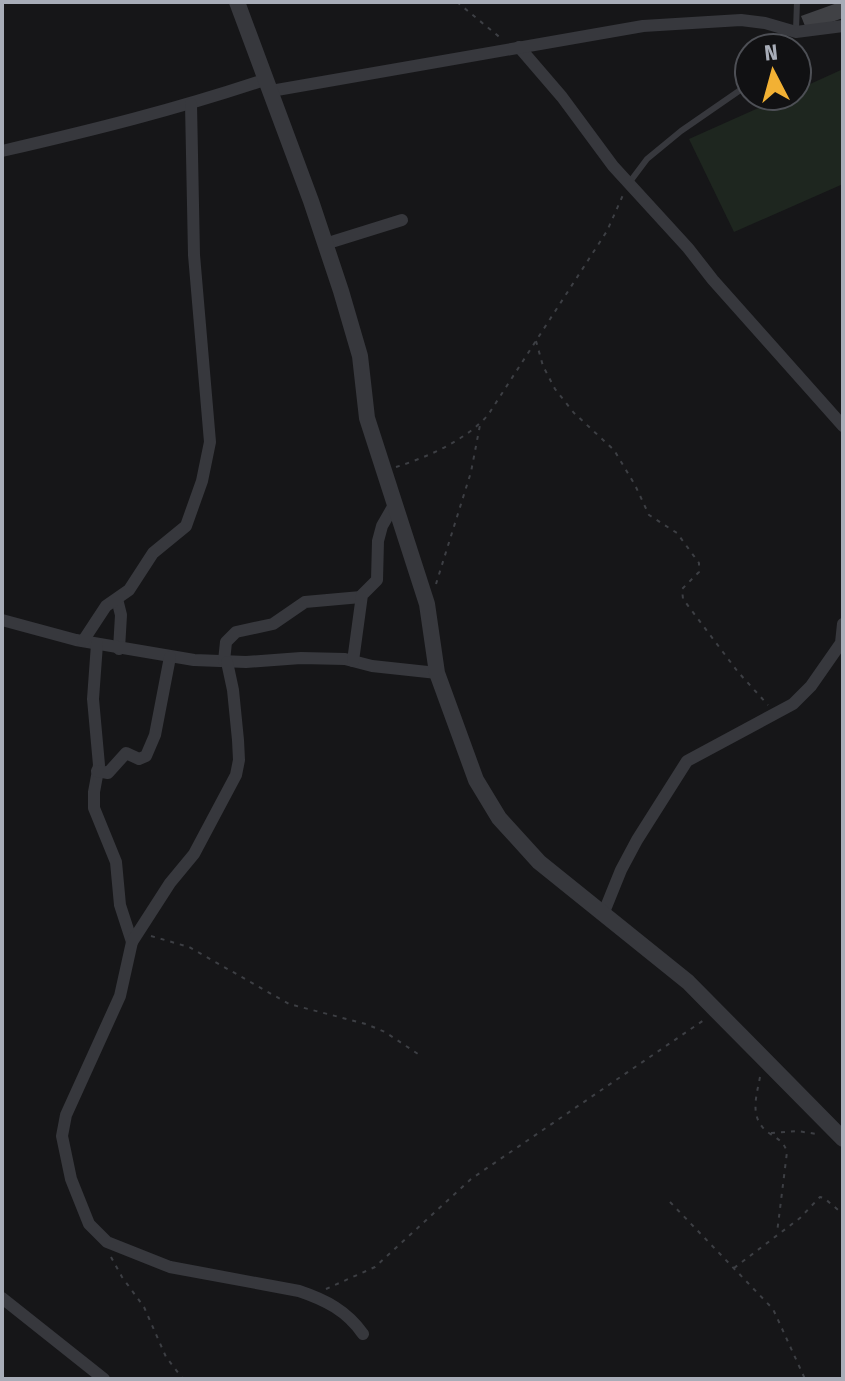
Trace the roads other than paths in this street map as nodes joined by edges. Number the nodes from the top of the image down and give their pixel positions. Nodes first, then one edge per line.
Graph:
1 (237, 2) edge
2 (797, 2) edge
3 (843, 26) edge
4 (791, 30) junction
5 (516, 47) junction
6 (269, 85) junction
7 (733, 95) edge
8 (191, 104) junction
9 (2, 151) edge
10 (629, 183) junction
11 (402, 220) dead end
12 (325, 244) junction
13 (843, 426) edge
14 (394, 505) junction
15 (361, 597) junction
16 (117, 599) junction
17 (2, 620) edge
18 (843, 624) edge
19 (83, 641) junction
20 (97, 644) junction
21 (119, 649) junction
22 (170, 657) junction
23 (353, 661) junction
24 (226, 662) junction
25 (437, 673) junction
26 (97, 771) junction
27 (604, 912) junction
28 (136, 936) junction
29 (842, 1137) edge
30 (2, 1298) edge
31 (363, 1334) dead end
32 (104, 1379) edge

1 - 6 street
2 - 4 lane
3 - 4 street
4 - 5 street
5 - 6 street
5 - 10 street
6 - 8 street
6 - 12 street
7 - 10 lane
8 - 9 street
8 - 16 street
10 - 13 street
11 - 12 street
12 - 14 street
14 - 15 street
14 - 25 street
15 - 23 street
15 - 24 street
16 - 19 street
16 - 21 street
17 - 19 street
18 - 27 street
19 - 20 street
20 - 21 street
20 - 26 street
21 - 22 street
22 - 24 street
22 - 26 street
23 - 24 street
23 - 25 street
24 - 28 street
25 - 27 street
26 - 28 street
27 - 29 street
28 - 31 street
30 - 32 street

